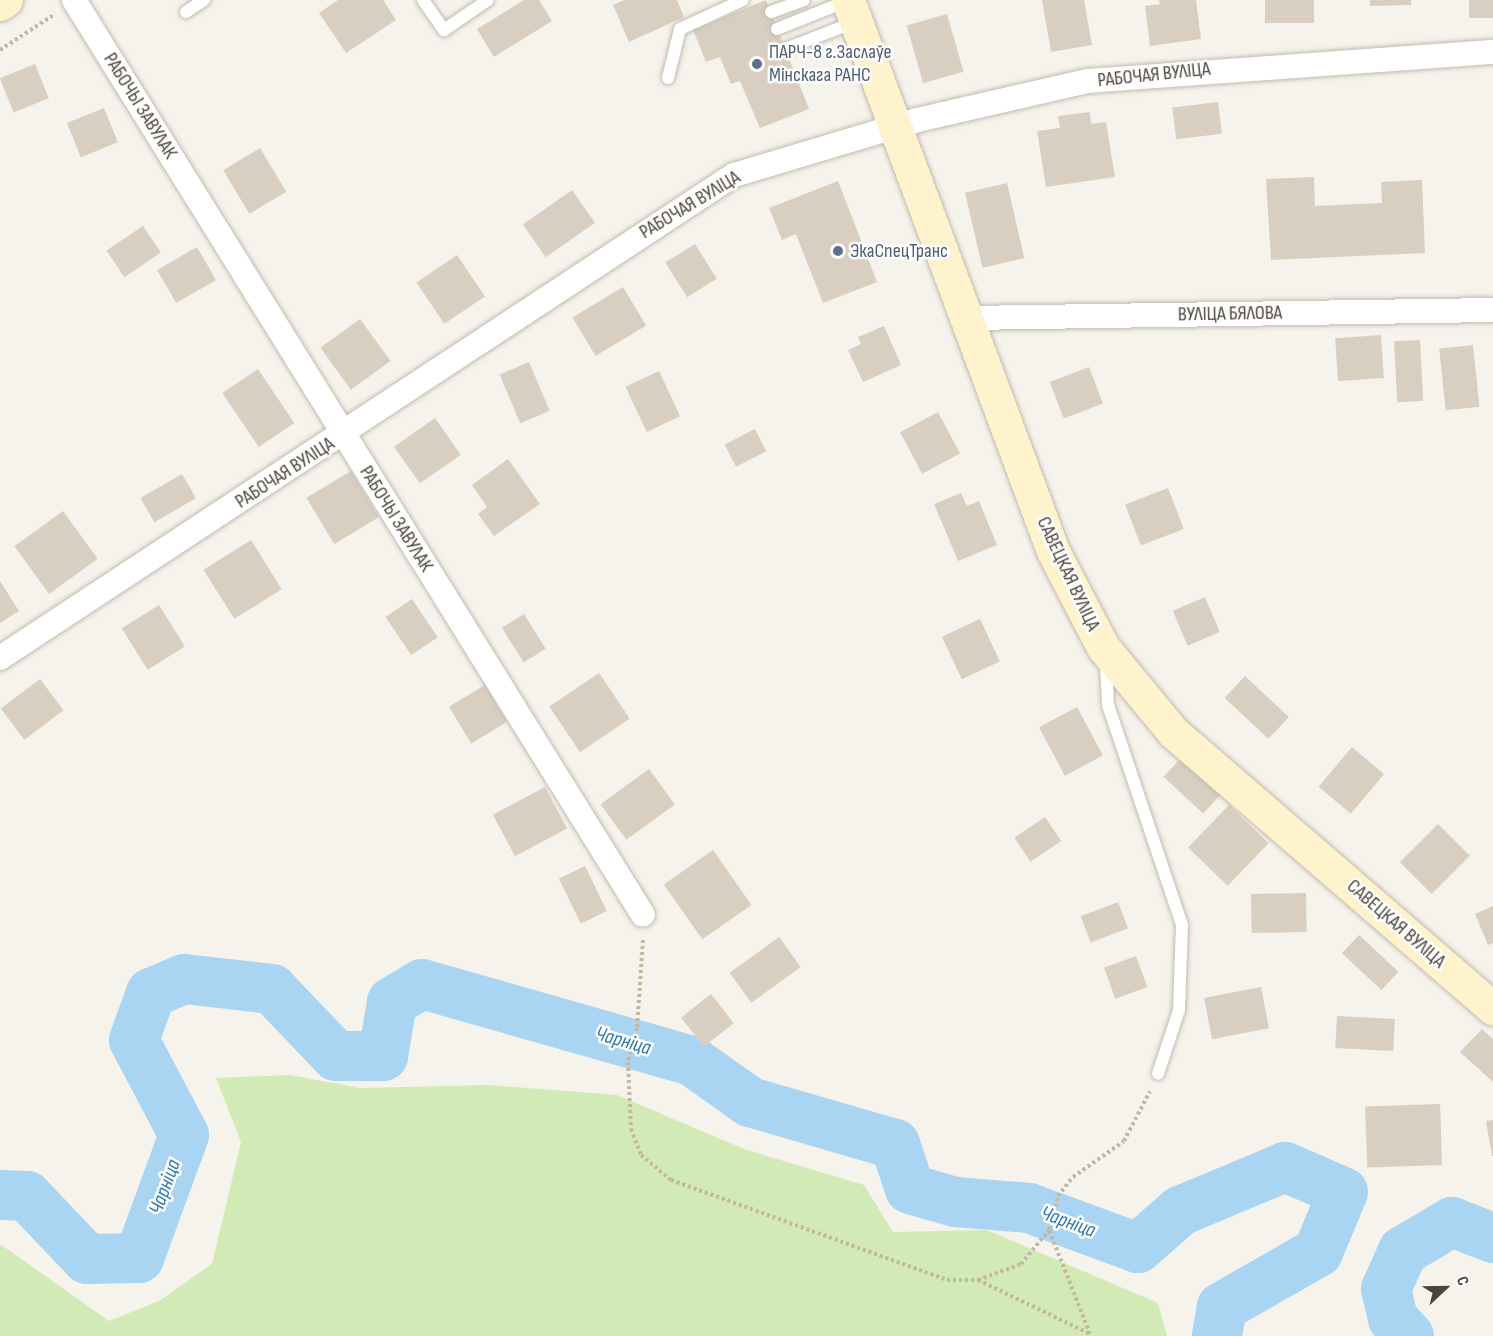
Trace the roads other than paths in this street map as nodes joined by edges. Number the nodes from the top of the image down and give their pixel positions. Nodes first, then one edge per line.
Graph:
1 (6, 0) edge
2 (204, 0) edge
3 (423, 0) edge
4 (489, 0) edge
5 (743, 0) edge
6 (804, 0) edge
7 (74, 1) edge
8 (0, 4) edge
9 (851, 7) edge
10 (186, 12) dead end
11 (771, 12) dead end
12 (777, 29) dead end
13 (785, 50) dead end
14 (1493, 52) edge
15 (668, 78) dead end
16 (895, 127) junction
17 (1493, 310) edge
18 (967, 318) junction
19 (344, 435) junction
20 (1103, 647) junction
21 (0, 658) edge
22 (643, 915) road end
23 (1493, 1008) edge
24 (1158, 1074) road end

1 - 8 main road
2 - 10 lane
3 - 4 lane
5 - 15 lane
6 - 11 lane
7 - 19 street, РАБОЧЫ ЗАВУЛАК
9 - 12 lane
9 - 13 lane
9 - 16 main road, САВЕЦКАЯ ВУЛІЦА
14 - 16 street, РАБОЧАЯ ВУЛІЦА
16 - 18 main road, САВЕЦКАЯ ВУЛІЦА
16 - 19 street, РАБОЧАЯ ВУЛІЦА
17 - 18 street, ВУЛІЦА БЯЛОВА
18 - 20 main road, САВЕЦКАЯ ВУЛІЦА
19 - 21 street, РАБОЧАЯ ВУЛІЦА
19 - 22 street, РАБОЧЫ ЗАВУЛАК
20 - 23 main road, САВЕЦКАЯ ВУЛІЦА
20 - 24 lane

